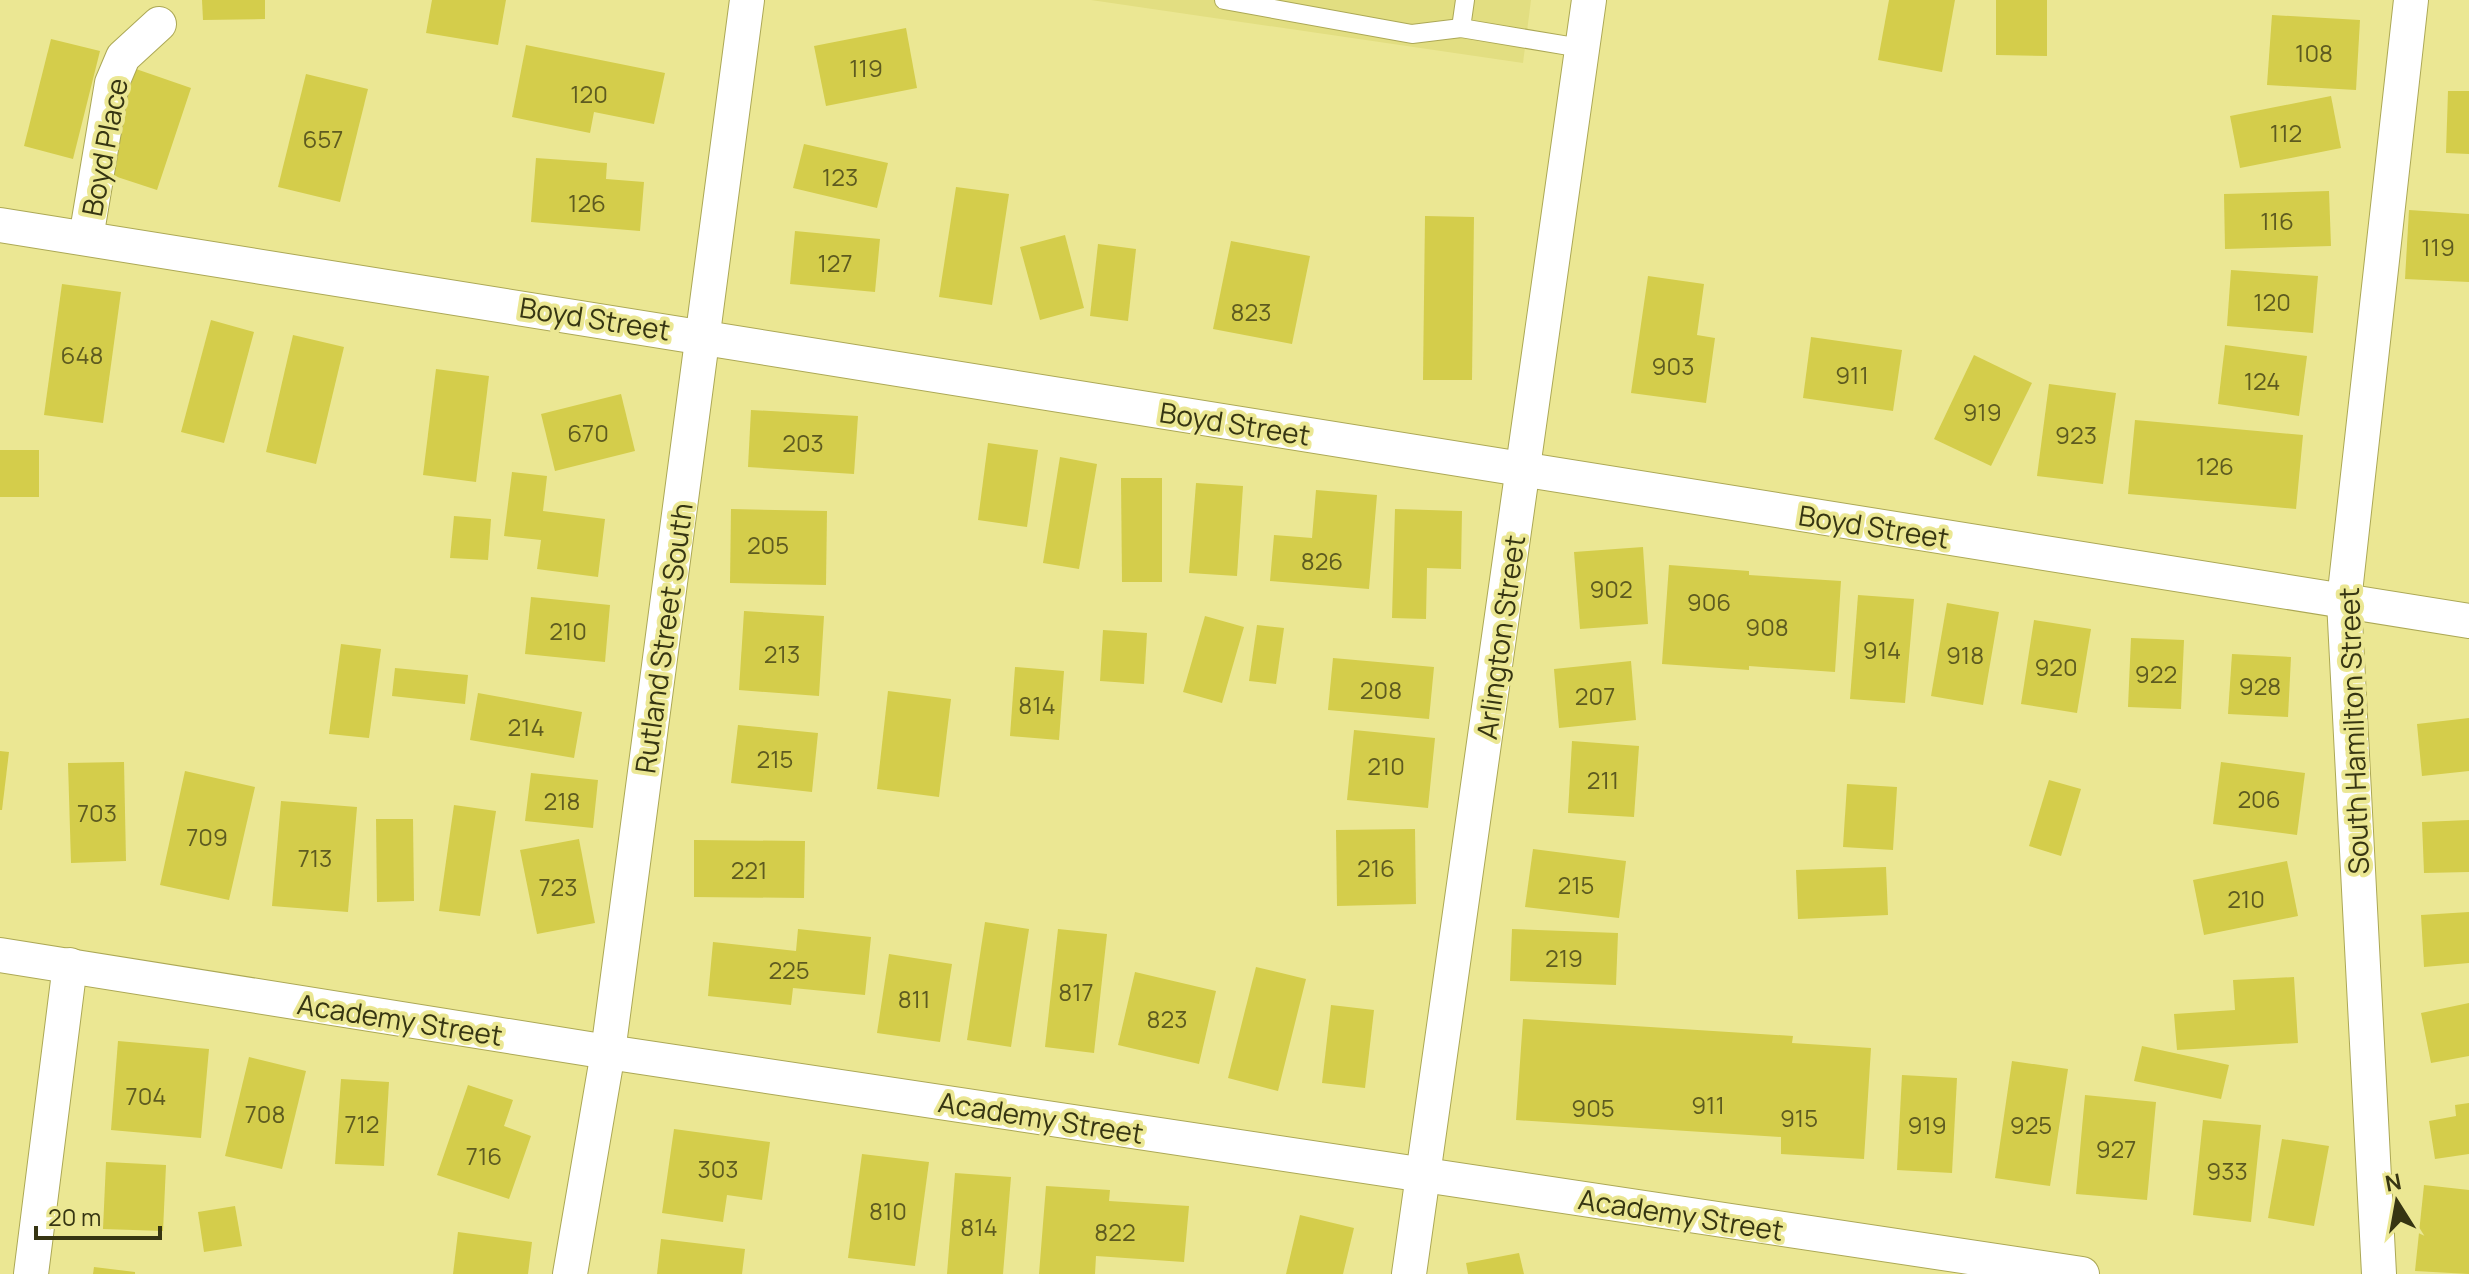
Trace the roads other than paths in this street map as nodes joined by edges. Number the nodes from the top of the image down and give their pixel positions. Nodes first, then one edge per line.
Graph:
1 (747, 0) edge
2 (1224, 0) edge
3 (1465, 0) edge
4 (1589, 0) edge
5 (2411, 0) edge
6 (159, 24) dead end
7 (1461, 28) junction
8 (1581, 48) junction
9 (0, 225) edge
10 (86, 238) junction
11 (703, 335) junction
12 (1524, 471) junction
13 (2344, 601) junction
14 (2469, 621) edge
15 (0, 955) edge
16 (70, 965) junction
17 (608, 1052) junction
18 (1423, 1175) junction
19 (31, 1274) edge
20 (570, 1274) edge
21 (1409, 1274) edge
22 (2082, 1274) edge
23 (2379, 1274) edge

1 - 11 street, Rutland Street South
2 - 7 lane
3 - 7 lane
4 - 8 street, Arlington Street
5 - 13 street, South Hamilton Street
6 - 10 street, Boyd Place
7 - 8 lane
8 - 12 street, Arlington Street
9 - 10 street, Boyd Street
10 - 11 street, Boyd Street
11 - 12 street, Boyd Street
11 - 17 street, Rutland Street South
12 - 13 street, Boyd Street
12 - 18 street, Arlington Street
13 - 14 street, Boyd Street
13 - 23 street, South Hamilton Street
15 - 16 street, Academy Street
16 - 17 street, Academy Street
16 - 19 street
17 - 18 street, Academy Street
17 - 20 street, Rutland Street South
18 - 21 street, Arlington Street
18 - 22 street, Academy Street

